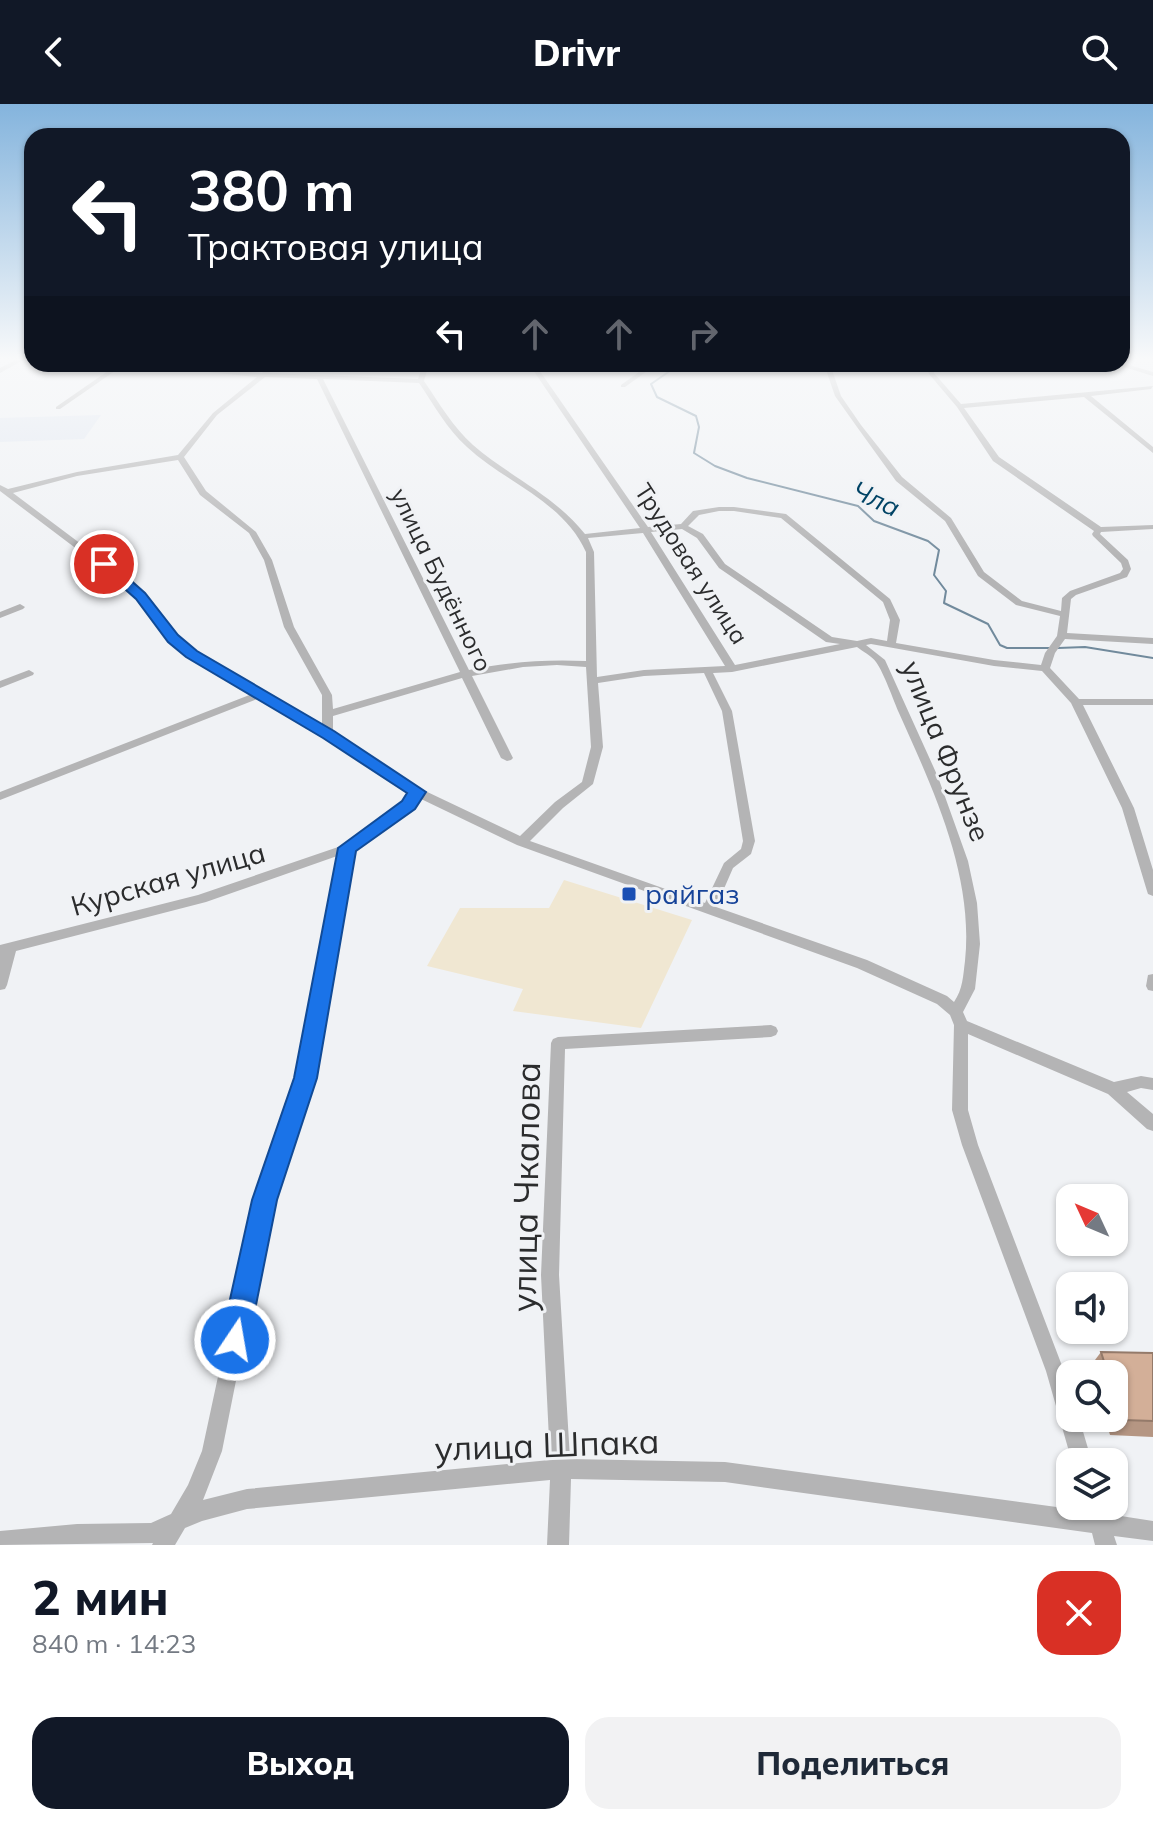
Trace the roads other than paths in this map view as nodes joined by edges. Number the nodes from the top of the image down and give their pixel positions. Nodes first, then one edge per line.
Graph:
1 (204, 425) edge
2 (343, 425) edge
3 (454, 425) edge
4 (574, 425) edge
5 (858, 425) edge
6 (972, 425) edge
7 (1122, 425) edge
8 (1153, 451) edge
9 (180, 457) junction
10 (5, 489) edge
11 (683, 526) junction
12 (1153, 527) edge
13 (645, 529) junction
14 (1098, 532) junction
15 (585, 536) junction
16 (20, 607) dead end
17 (0, 615) edge
18 (1066, 615) junction
19 (1062, 636) junction
20 (1153, 641) edge
21 (891, 643) junction
22 (859, 644) junction
23 (591, 664) junction
24 (1045, 668) junction
25 (732, 669) junction
26 (708, 672) junction
27 (29, 673) dead end
28 (465, 673) junction
29 (594, 681) junction
30 (0, 685) edge
31 (259, 695) junction
32 (1076, 702) junction
33 (1153, 702) edge
34 (327, 714) junction
35 (328, 734) junction
36 (507, 758) dead end
37 (417, 792) junction
38 (0, 796) edge
39 (521, 842) junction
40 (348, 848) junction
41 (1153, 891) edge
42 (709, 909) junction
43 (5, 949) edge
44 (1153, 979) edge
45 (0, 985) edge
46 (1153, 986) edge
47 (958, 1019) junction
48 (771, 1031) dead end
49 (1153, 1084) edge
50 (1113, 1089) junction
51 (1149, 1117) edge
52 (1078, 1448) edge
53 (561, 1469) junction
54 (177, 1520) junction
55 (1101, 1526) edge
56 (1153, 1531) edge
57 (0, 1542) edge
58 (163, 1545) edge
59 (558, 1545) edge

1 - 9 street
2 - 28 street, улица Будённого
3 - 15 street
4 - 13 street, Трудовая улица
5 - 18 street
6 - 14 street
7 - 8 street
9 - 10 street
9 - 34 street
10 - 31 street
11 - 13 street
11 - 21 street
11 - 22 street
12 - 14 street
13 - 15 street
13 - 25 street, Трудовая улица
14 - 18 street
15 - 23 street
16 - 17 street
18 - 19 street
19 - 20 street
19 - 24 street
21 - 22 street
21 - 24 street
22 - 25 street
22 - 47 street, улица Фрунзе
23 - 28 street
23 - 29 street
24 - 32 street
25 - 26 street
26 - 29 street
26 - 42 street, Трудовая улица
27 - 30 street
28 - 34 street
28 - 36 street, улица Будённого
29 - 39 street
31 - 35 street
31 - 38 street
32 - 33 street
32 - 41 street
34 - 35 street
35 - 37 street
37 - 39 street
37 - 40 street, Курская улица
39 - 42 street
40 - 43 street, Курская улица
40 - 54 street
42 - 47 street
43 - 45 street
44 - 46 street
47 - 50 street
47 - 52 street, улица Фрунзе
48 - 53 street, улица Чкалова
49 - 50 street
50 - 51 street
53 - 54 street, улица Шпака
53 - 55 street, улица Шпака
53 - 59 street, улица Чкалова
54 - 57 street, улица Шпака
54 - 58 street
55 - 56 street, улица Шпака

